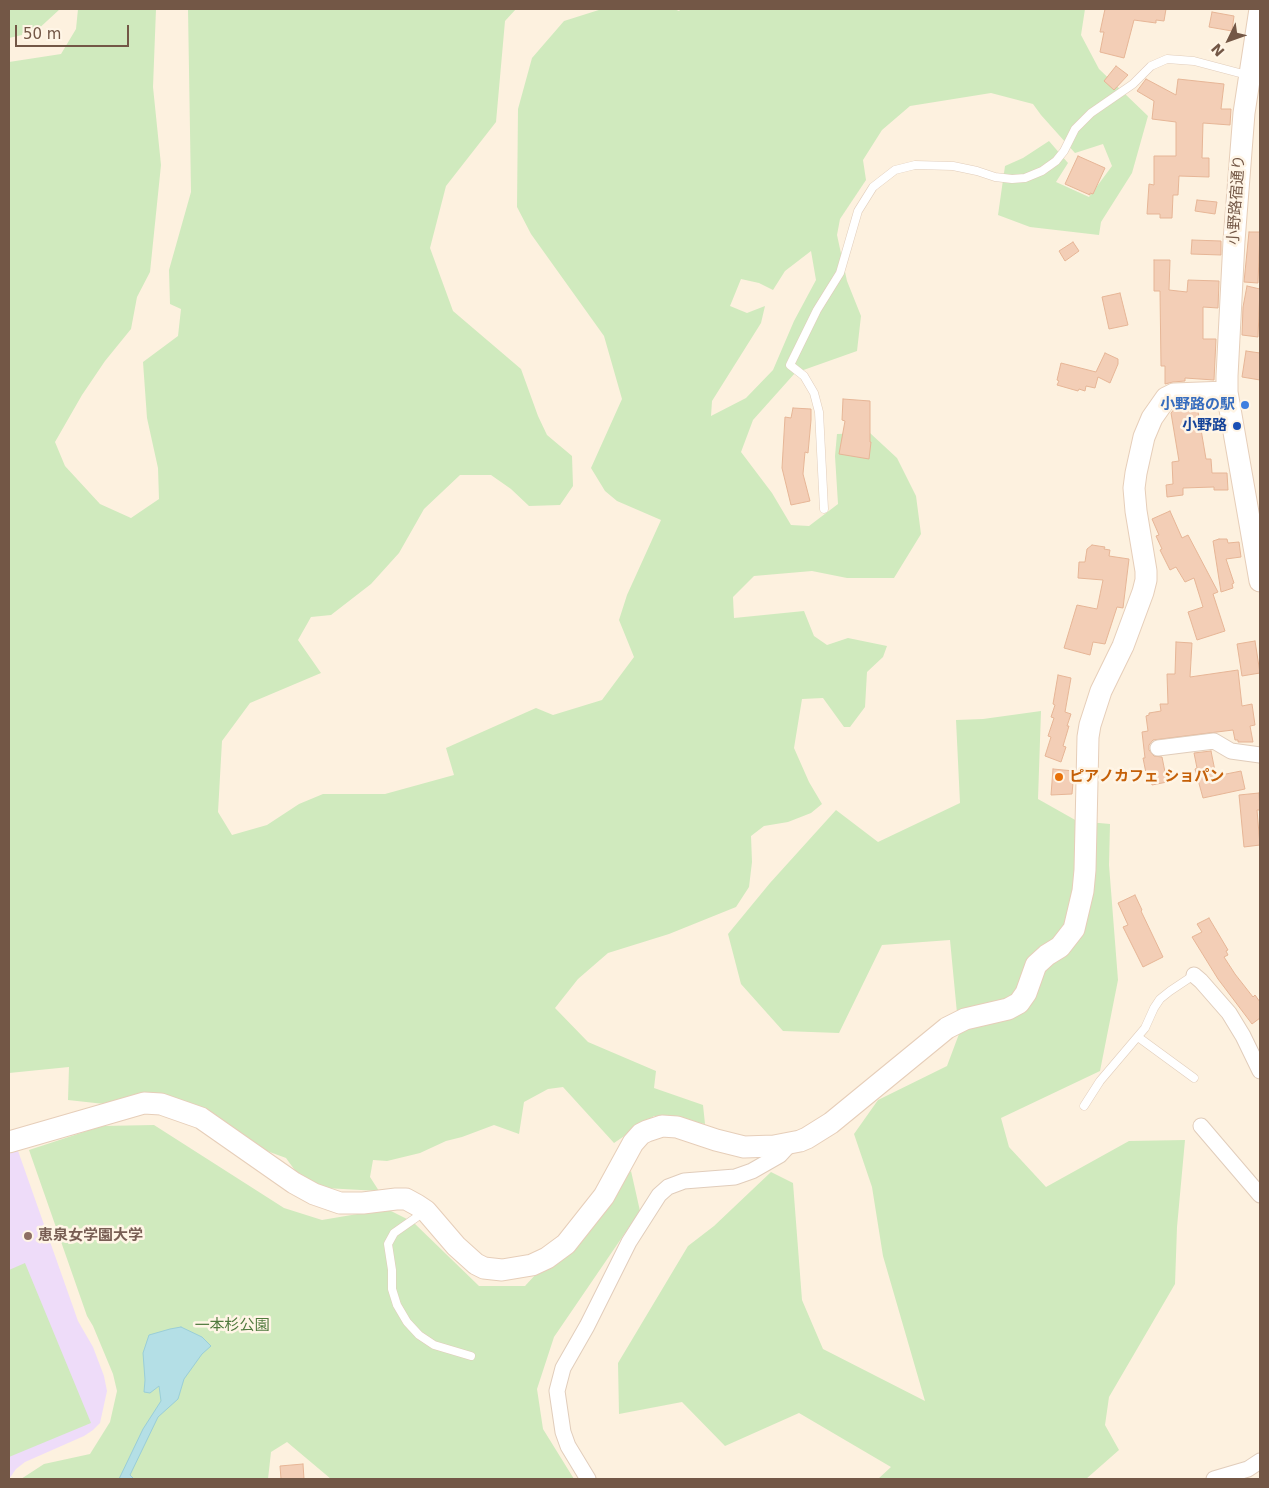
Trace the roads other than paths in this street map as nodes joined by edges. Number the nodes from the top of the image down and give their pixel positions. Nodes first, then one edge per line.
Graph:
1 (1260, 9) edge
2 (1249, 76) junction
3 (1227, 392) junction
4 (824, 509) dead end
5 (1260, 582) edge
6 (1158, 748) dead end
7 (1260, 755) edge
8 (1194, 975) joint
9 (1138, 1037) junction
10 (1258, 1060) edge
11 (1194, 1078) dead end
12 (1084, 1106) dead end
13 (1201, 1126) dead end
14 (9, 1142) edge
15 (791, 1143) junction
16 (1260, 1195) edge
17 (426, 1211) junction
18 (471, 1356) dead end
19 (1260, 1461) edge
20 (588, 1479) edge
21 (1214, 1479) edge

1 - 2 main road, 小野路宿通り
2 - 3 main road, 小野路宿通り
2 - 4 lane
3 - 5 main road, 小野路宿通り
3 - 15 main road
6 - 7 street
8 - 9 lane
8 - 10 street
9 - 11 lane
9 - 12 lane
13 - 16 street
14 - 17 main road
15 - 17 main road
15 - 20 street
17 - 18 lane
19 - 21 street

